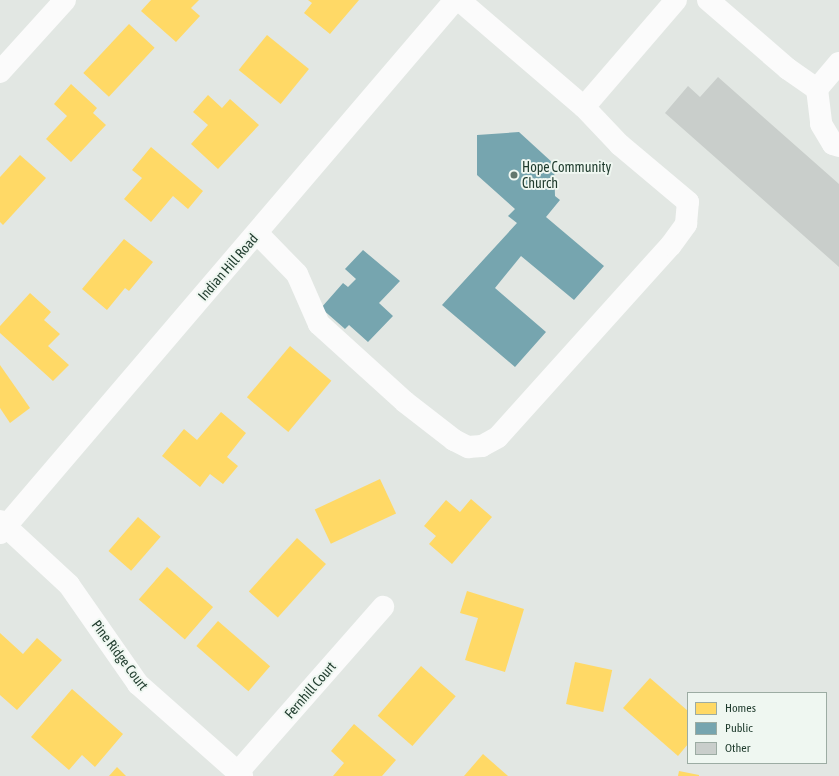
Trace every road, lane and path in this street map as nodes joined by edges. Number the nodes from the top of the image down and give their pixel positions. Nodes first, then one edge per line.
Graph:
1 (65, 0) edge
2 (455, 0) edge
3 (458, 0) edge
4 (676, 0) edge
5 (708, 0) edge
6 (838, 68) edge
7 (0, 72) edge
8 (817, 89) junction
9 (584, 107) junction
10 (839, 146) edge
11 (257, 232) junction
12 (2, 527) edge
13 (383, 607) dead end
14 (240, 774) edge

1 - 7 street
2 - 11 street, Indian Hill Road
3 - 9 street
4 - 9 street
5 - 8 street
6 - 8 street
8 - 10 street
9 - 11 street
11 - 12 street, Indian Hill Road
12 - 14 street, Pine Ridge Court
13 - 14 street, Fernhill Court

